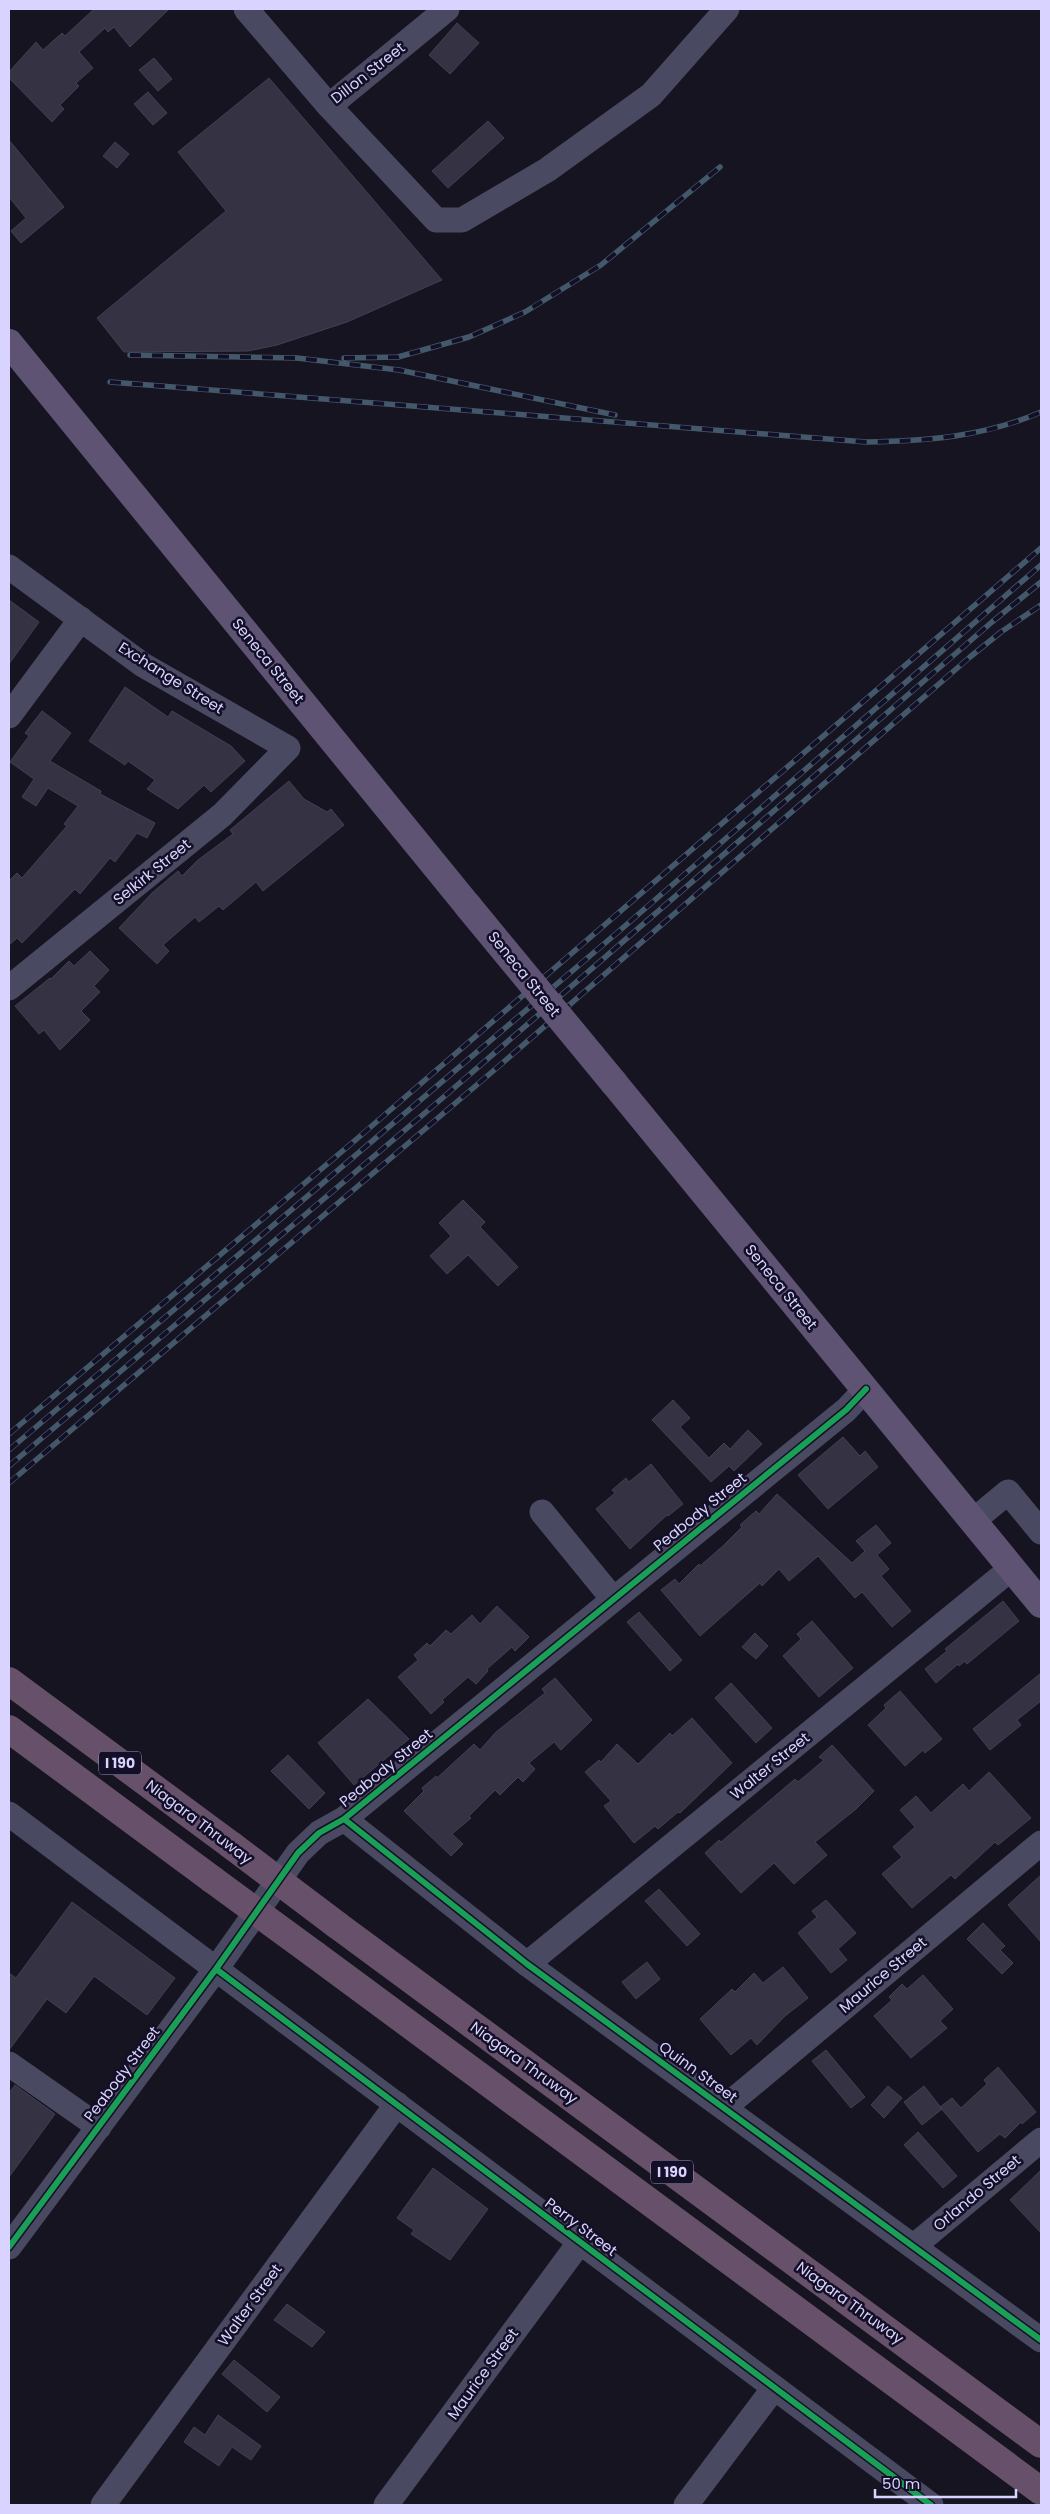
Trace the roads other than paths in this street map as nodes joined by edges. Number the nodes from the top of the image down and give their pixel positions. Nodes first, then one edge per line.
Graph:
1 (246, 9) edge
2 (447, 9) edge
3 (727, 9) edge
4 (329, 106) junction
5 (9, 342) edge
6 (9, 567) edge
7 (81, 619) junction
8 (9, 716) edge
9 (288, 748) joint
10 (9, 988) edge
11 (866, 1389) junction
12 (542, 1512) dead end
13 (973, 1521) junction
14 (1041, 1532) edge
15 (1012, 1568) junction
16 (613, 1599) junction
17 (1040, 1601) edge
18 (9, 1681) edge
19 (9, 1729) edge
20 (9, 1814) edge
21 (344, 1819) junction
22 (1041, 1842) edge
23 (527, 1964) junction
24 (216, 1969) junction
25 (10, 2066) edge
26 (397, 2104) junction
27 (725, 2107) junction
28 (99, 2127) junction
29 (1041, 2140) edge
30 (580, 2242) junction
31 (914, 2246) junction
32 (9, 2247) edge
33 (1041, 2340) edge
34 (774, 2388) junction
35 (1041, 2444) edge
36 (1041, 2491) edge
37 (103, 2505) edge
38 (386, 2505) edge
39 (686, 2505) edge
40 (931, 2505) edge

1 - 4 street, Dillon Street
2 - 4 street, Dillon Street
3 - 4 street
5 - 11 main road, Seneca Street, bridge
6 - 7 street, Exchange Street
7 - 8 street
7 - 9 street, Exchange Street
9 - 10 street, Selkirk Street
11 - 13 main road, Seneca Street
11 - 16 street, Peabody Street
12 - 16 street
13 - 14 street
13 - 15 main road, Seneca Street
15 - 17 main road, Seneca Street
15 - 23 street, Walter Street
16 - 21 street, Peabody Street
18 - 35 highway, Niagara Thruway / I 190, bridge
19 - 36 highway, I 190, bridge
20 - 24 street, Perry Street
21 - 23 street, Quinn Street
21 - 24 street, Peabody Street
22 - 27 street, Maurice Street
23 - 27 street, Quinn Street
24 - 26 street, Perry Street
24 - 28 street, Peabody Street
25 - 28 street
26 - 30 street, Perry Street
26 - 37 street, Walter Street
27 - 31 street, Quinn Street
28 - 32 street, Peabody Street
29 - 31 street, Orlando Street
30 - 34 street, Perry Street
30 - 38 street, Maurice Street
31 - 33 street, Quinn Street
34 - 39 street
34 - 40 street, Perry Street

